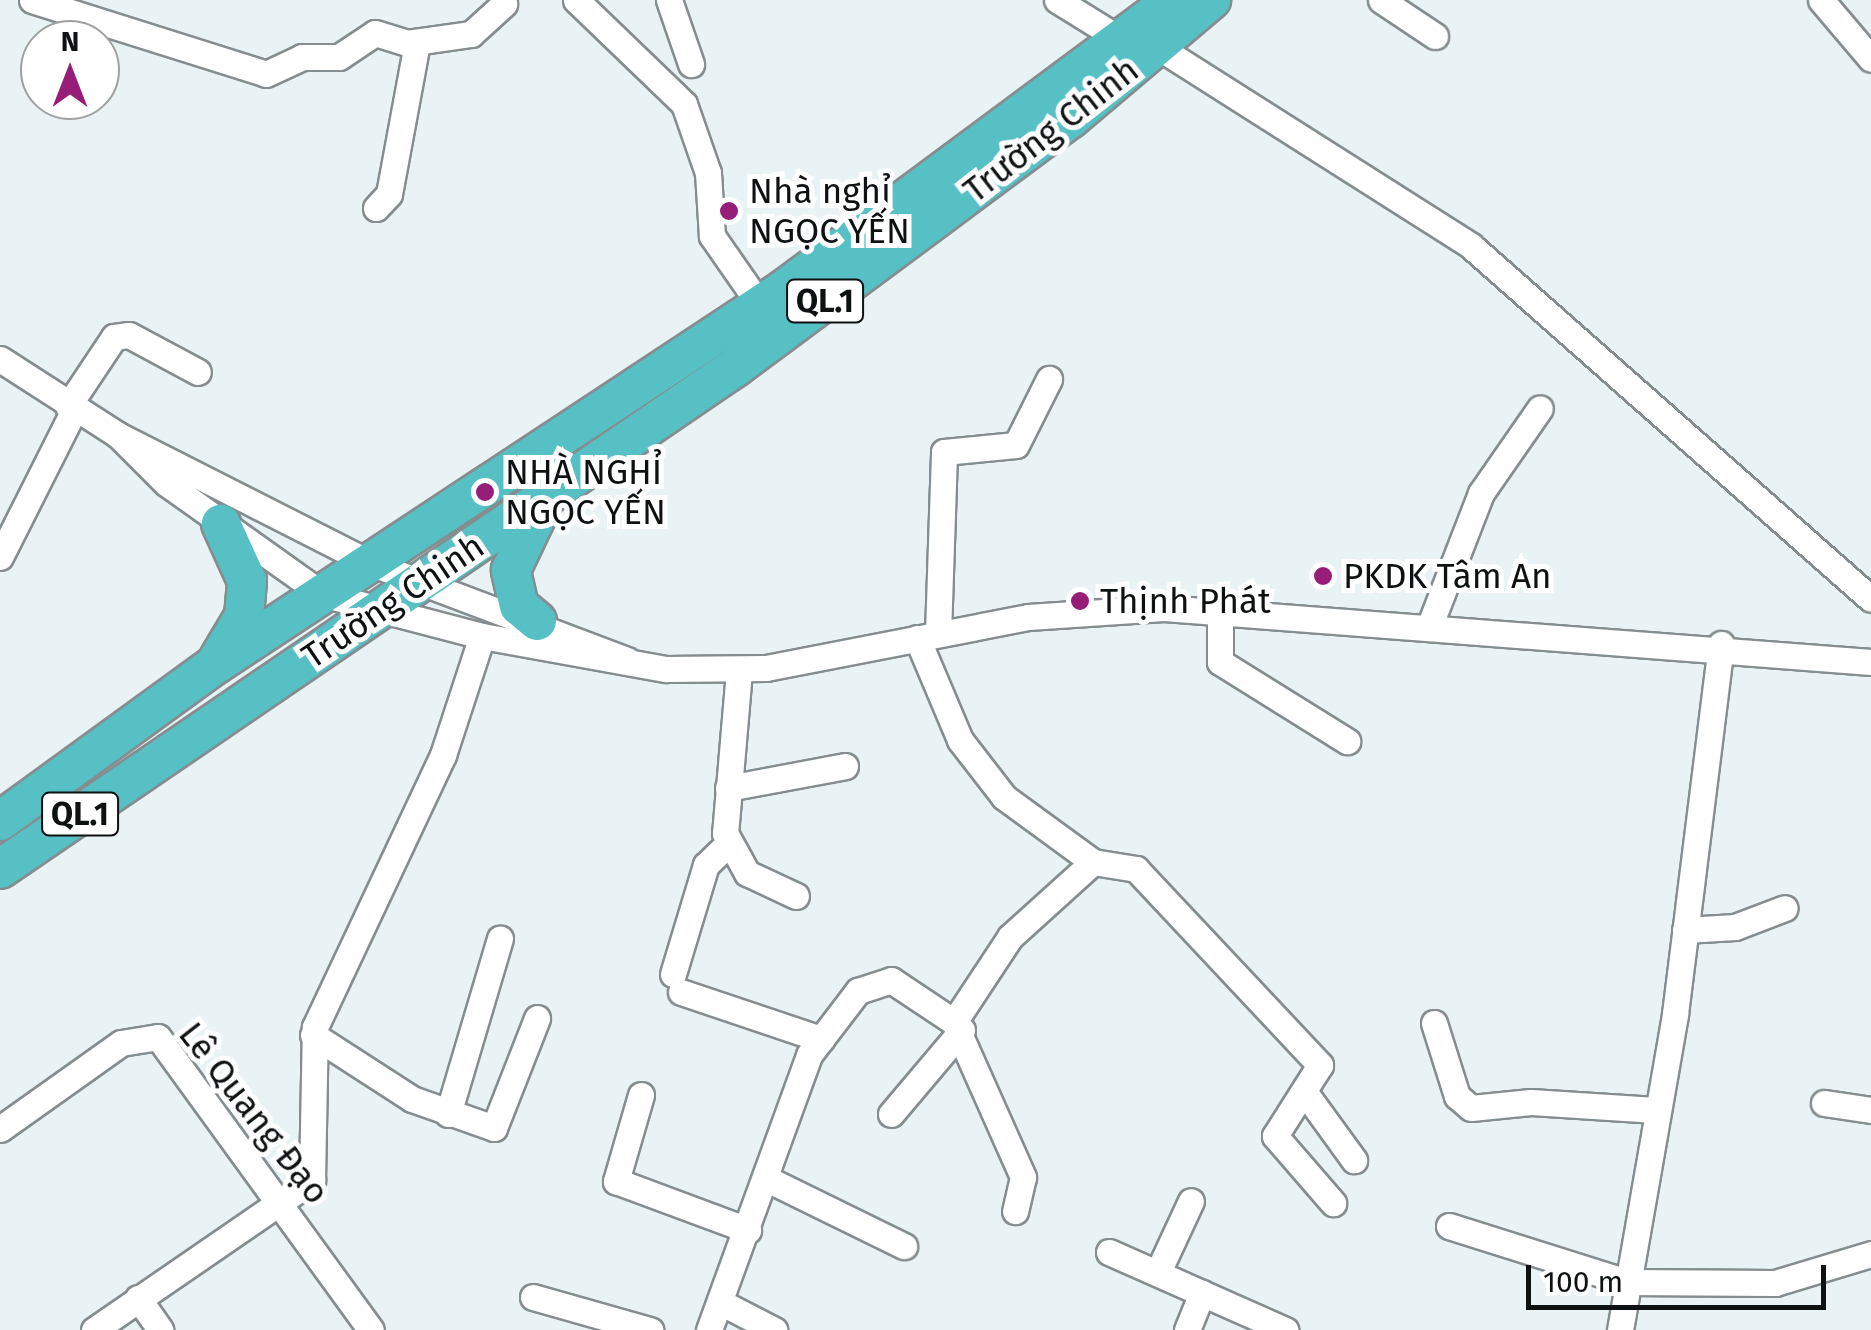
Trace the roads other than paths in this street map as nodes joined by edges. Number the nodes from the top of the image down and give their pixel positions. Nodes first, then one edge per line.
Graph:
1 (32, 0) edge
2 (576, 0) edge
3 (669, 0) edge
4 (1057, 0) edge
5 (1173, 0) edge
6 (1211, 0) edge
7 (1381, 0) edge
8 (1821, 0) edge
9 (504, 4) dead end
10 (1435, 36) dead end
11 (417, 42) junction
12 (1140, 44) junction
13 (1871, 59) edge
14 (691, 64) dead end
15 (376, 208) dead end
16 (760, 304) junction
17 (0, 359) edge
18 (198, 372) dead end
19 (1050, 378) dead end
20 (71, 408) junction
21 (1540, 408) dead end
22 (118, 436) junction
23 (560, 486) junction
24 (221, 524) junction
25 (0, 557) edge
26 (370, 563) junction
27 (423, 580) junction
28 (322, 594) junction
29 (1871, 599) edge
30 (1220, 608) junction
31 (380, 610) junction
32 (537, 620) junction
33 (1432, 622) junction
34 (482, 636) junction
35 (927, 636) junction
36 (1721, 644) junction
37 (626, 660) junction
38 (1871, 662) edge
39 (214, 665) junction
40 (739, 671) junction
41 (1347, 742) dead end
42 (845, 766) dead end
43 (728, 788) junction
44 (0, 821) edge
45 (728, 844) junction
46 (1094, 862) junction
47 (0, 869) edge
48 (796, 896) dead end
49 (1785, 908) dead end
50 (1685, 930) junction
51 (500, 938) dead end
52 (538, 1018) dead end
53 (1434, 1023) dead end
54 (958, 1026) junction
55 (313, 1035) junction
56 (821, 1039) junction
57 (1306, 1094) junction
58 (641, 1095) dead end
59 (1824, 1103) dead end
60 (1656, 1110) junction
61 (1871, 1110) edge
62 (448, 1114) junction
63 (891, 1114) dead end
64 (0, 1129) edge
65 (1354, 1160) dead end
66 (765, 1178) junction
67 (277, 1197) junction
68 (1190, 1201) dead end
69 (1333, 1203) dead end
70 (1015, 1211) dead end
71 (1450, 1226) dead end
72 (748, 1230) junction
73 (904, 1246) dead end
74 (1109, 1252) dead end
75 (1871, 1254) edge
76 (1158, 1272) junction
77 (1626, 1282) junction
78 (1202, 1292) junction
79 (534, 1297) dead end
80 (138, 1298) junction
81 (722, 1303) junction
82 (94, 1330) edge
83 (160, 1330) edge
84 (371, 1330) edge
85 (650, 1330) edge
86 (709, 1330) edge
87 (774, 1330) edge
88 (1187, 1330) edge
89 (1285, 1330) edge
90 (1620, 1330) edge

1 - 11 street
2 - 16 street
3 - 14 street
4 - 12 street
5 - 12 highway, Trường Chinh / QL.1
6 - 12 highway, Trường Chinh / QL.1
7 - 10 street
8 - 13 street
9 - 11 street
11 - 15 street
12 - 16 highway, Trường Chinh / QL.1
12 - 23 highway, Trường Chinh / QL.1
12 - 29 street
16 - 26 highway, Trường Chinh / QL.1
17 - 20 street
18 - 20 street
19 - 35 street
20 - 22 street
20 - 25 street
21 - 33 street
22 - 24 street
22 - 26 street
23 - 27 highway, Trường Chinh / QL.1
23 - 32 highway
24 - 28 street
24 - 39 highway
26 - 27 street
26 - 28 highway, Trường Chinh / QL.1
27 - 31 highway, Trường Chinh / QL.1
27 - 32 street
28 - 31 street
28 - 39 highway, Trường Chinh / QL.1
30 - 33 street
30 - 35 street
30 - 41 street
31 - 34 street
31 - 47 highway, Trường Chinh / QL.1
32 - 37 street
33 - 36 street
34 - 37 street
34 - 55 street
35 - 40 street
35 - 46 street
36 - 38 street
36 - 50 street
37 - 40 street
39 - 44 highway, Trường Chinh / QL.1
40 - 43 street
42 - 43 street
43 - 45 street
45 - 48 street
45 - 56 street
46 - 54 street
46 - 57 street
49 - 50 street
50 - 60 street
51 - 62 street
52 - 62 street
53 - 60 street
54 - 56 street
54 - 63 street
54 - 70 street
55 - 62 street
55 - 67 street
56 - 66 street
57 - 65 street
57 - 69 street
58 - 72 street
59 - 61 street
60 - 77 street
64 - 67 street, Lê Quang Đạo
66 - 72 street
66 - 73 street
67 - 80 street
67 - 84 street, Lê Quang Đạo
68 - 76 street
71 - 77 street
72 - 81 street
74 - 76 street
75 - 77 street
76 - 78 street
77 - 90 street
78 - 88 street
78 - 89 street
79 - 85 street
80 - 82 street
80 - 83 street
81 - 86 street
81 - 87 street

